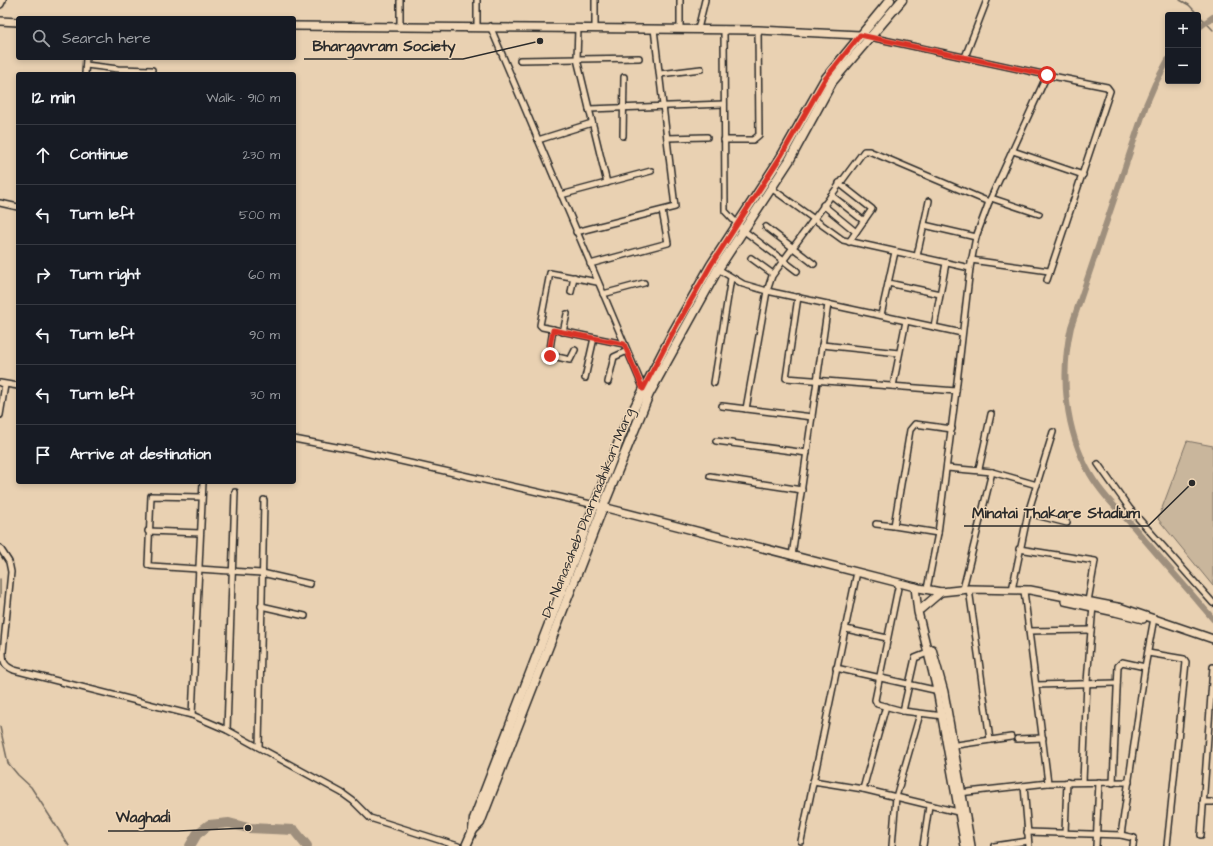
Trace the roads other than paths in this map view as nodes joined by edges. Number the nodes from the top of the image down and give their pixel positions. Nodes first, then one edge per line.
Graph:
1 (2, 0) edge
2 (400, 0) edge
3 (477, 0) edge
4 (595, 0) edge
5 (680, 0) edge
6 (705, 0) edge
7 (890, 0) edge
8 (902, 0) edge
9 (987, 0) edge
10 (0, 4) edge
11 (0, 21) edge
12 (16, 22) edge
13 (400, 25) junction
14 (296, 26) edge
15 (477, 26) junction
16 (490, 26) junction
17 (578, 28) junction
18 (596, 28) junction
19 (654, 28) junction
20 (680, 29) junction
21 (698, 29) junction
22 (724, 29) junction
23 (758, 30) junction
24 (860, 35) junction
25 (870, 37) junction
26 (966, 57) junction
27 (639, 58) dead end
28 (577, 59) junction
29 (86, 60) edge
30 (520, 60) dead end
31 (86, 65) junction
32 (152, 70) dead end
33 (701, 70) dead end
34 (85, 72) edge
35 (660, 74) junction
36 (1047, 75) junction
37 (624, 77) dead end
38 (724, 104) junction
39 (663, 106) junction
40 (624, 107) junction
41 (589, 109) junction
42 (592, 123) junction
43 (623, 136) dead end
44 (707, 136) dead end
45 (667, 138) junction
46 (538, 140) junction
47 (724, 140) junction
48 (1013, 151) junction
49 (651, 171) dead end
50 (1083, 175) junction
51 (607, 183) junction
52 (840, 183) junction
53 (771, 188) junction
54 (561, 195) junction
55 (831, 195) junction
56 (990, 200) junction
57 (929, 201) dead end
58 (0, 203) edge
59 (823, 205) junction
60 (16, 207) edge
61 (662, 211) junction
62 (1039, 214) dead end
63 (813, 219) junction
64 (864, 221) junction
65 (736, 224) junction
66 (924, 225) junction
67 (766, 227) dead end
68 (743, 230) junction
69 (576, 232) junction
70 (856, 232) junction
71 (976, 237) junction
72 (849, 242) junction
73 (792, 248) junction
74 (895, 252) junction
75 (917, 256) junction
76 (751, 258) dead end
77 (782, 260) junction
78 (971, 260) junction
79 (946, 263) junction
80 (590, 264) junction
81 (814, 264) dead end
82 (714, 267) junction
83 (970, 268) junction
84 (797, 271) dead end
85 (1049, 271) junction
86 (773, 274) junction
87 (574, 277) junction
88 (731, 278) junction
89 (1046, 280) dead end
90 (597, 282) junction
91 (644, 282) dead end
92 (888, 283) junction
93 (767, 291) junction
94 (571, 292) dead end
95 (603, 294) junction
96 (940, 294) junction
97 (798, 297) junction
98 (828, 304) junction
99 (567, 314) dead end
100 (881, 316) junction
101 (906, 321) junction
102 (934, 327) junction
103 (553, 330) junction
104 (563, 332) junction
105 (962, 333) junction
106 (594, 338) junction
107 (624, 344) junction
108 (822, 345) junction
109 (575, 350) dead end
110 (626, 350) junction
111 (899, 353) junction
112 (585, 378) dead end
113 (817, 380) junction
114 (608, 382) dead end
115 (714, 383) dead end
116 (2, 384) edge
117 (16, 386) edge
118 (893, 386) junction
119 (956, 390) junction
120 (646, 391) junction
121 (722, 406) dead end
122 (746, 409) junction
123 (991, 414) dead end
124 (0, 415) edge
125 (812, 417) junction
126 (952, 429) junction
127 (1054, 432) dead end
128 (296, 439) edge
129 (716, 442) dead end
130 (807, 453) junction
131 (1098, 464) dead end
132 (946, 468) junction
133 (979, 469) junction
134 (992, 472) junction
135 (710, 476) dead end
136 (203, 484) edge
137 (1037, 485) junction
138 (802, 490) junction
139 (235, 492) dead end
140 (202, 497) junction
141 (264, 500) dead end
142 (599, 506) junction
143 (1028, 513) junction
144 (1067, 523) dead end
145 (876, 524) dead end
146 (894, 526) junction
147 (148, 530) junction
148 (200, 533) junction
149 (938, 533) junction
150 (0, 548) edge
151 (1019, 549) junction
152 (792, 556) junction
153 (198, 569) junction
154 (232, 570) junction
155 (857, 572) junction
156 (262, 573) junction
157 (899, 583) junction
158 (310, 584) dead end
159 (917, 588) junction
160 (927, 589) junction
161 (966, 589) junction
162 (1012, 590) junction
163 (941, 592) junction
164 (1024, 592) junction
165 (1213, 602) edge
166 (1092, 603) junction
167 (261, 606) junction
168 (921, 609) junction
169 (305, 616) dead end
170 (1154, 620) junction
171 (846, 629) junction
172 (1091, 630) junction
173 (1029, 631) junction
174 (887, 638) junction
175 (1213, 639) edge
176 (1213, 644) edge
177 (930, 652) junction
178 (1148, 653) junction
179 (1146, 667) junction
180 (1213, 667) edge
181 (836, 668) junction
182 (879, 678) junction
183 (1087, 682) junction
184 (1117, 683) junction
185 (909, 684) junction
186 (1036, 684) junction
187 (941, 691) junction
188 (886, 706) junction
189 (903, 711) junction
190 (920, 714) junction
191 (192, 716) junction
192 (945, 716) junction
193 (227, 730) junction
194 (1043, 738) junction
195 (990, 740) junction
196 (950, 746) junction
197 (259, 747) junction
198 (813, 781) junction
199 (1067, 782) junction
200 (1083, 782) junction
201 (1099, 782) junction
202 (1129, 782) junction
203 (1048, 783) junction
204 (1113, 783) junction
205 (1024, 786) junction
206 (863, 789) junction
207 (958, 793) junction
208 (896, 797) junction
209 (1202, 802) junction
210 (1213, 802) edge
211 (929, 806) junction
212 (958, 812) junction
213 (1027, 832) junction
214 (1065, 833) junction
215 (1097, 834) junction
216 (1201, 835) dead end
217 (1121, 836) junction
218 (801, 841) dead end
219 (1028, 843) edge
220 (458, 846) edge
221 (466, 846) edge
222 (892, 846) edge
223 (923, 846) edge
224 (965, 846) edge
225 (971, 846) edge
226 (994, 846) edge
227 (1096, 846) edge
228 (1133, 846) edge
229 (1167, 846) edge

1 - 10 street
2 - 13 street
3 - 15 street
4 - 18 street
5 - 20 street
6 - 21 street
7 - 24 main road, Dr Nanasaheb Dharmadhikari Marg
8 - 25 main road, Dr Nanasaheb Dharmadhikari Marg
9 - 26 street
11 - 12 street
13 - 14 street
13 - 15 street
15 - 16 street
16 - 17 street
16 - 46 street
17 - 18 street
17 - 28 street
18 - 19 street
19 - 20 street
19 - 35 street
20 - 21 street
21 - 22 street
22 - 23 street
22 - 38 street
23 - 24 street
23 - 47 street
24 - 25 street
24 - 65 main road, Dr Nanasaheb Dharmadhikari Marg
25 - 26 street
25 - 53 main road, Dr Nanasaheb Dharmadhikari Marg
26 - 36 street
27 - 28 street
28 - 30 street
28 - 41 street
29 - 31 street
31 - 32 street
31 - 34 street
33 - 35 street
35 - 39 street
36 - 48 street
36 - 50 street
37 - 40 street
38 - 39 street
38 - 47 street
39 - 40 street
39 - 45 street
40 - 41 street
40 - 43 street
41 - 42 street
42 - 46 street
42 - 51 street
44 - 45 street
45 - 61 street
46 - 54 street
47 - 65 street
48 - 50 street
48 - 56 street
49 - 51 street
50 - 85 street
51 - 54 street
52 - 55 street
52 - 56 street
52 - 64 street
53 - 63 street
53 - 68 main road, Dr Nanasaheb Dharmadhikari Marg
54 - 69 street
55 - 59 street
55 - 64 street
56 - 62 street
56 - 71 street
57 - 66 street
58 - 60 street
59 - 63 street
59 - 70 street
61 - 69 street
61 - 80 street
63 - 72 street
63 - 73 street
64 - 70 street
65 - 68 street
65 - 82 main road, Dr Nanasaheb Dharmadhikari Marg
66 - 71 street
66 - 75 street
67 - 73 street
68 - 77 street
68 - 82 main road, Dr Nanasaheb Dharmadhikari Marg
69 - 80 street
70 - 72 street
71 - 78 street
72 - 74 street
73 - 77 street
73 - 81 street
74 - 75 street
74 - 92 street
75 - 79 street
76 - 86 street
77 - 84 street
77 - 86 street
78 - 83 street
78 - 85 street
79 - 83 street
79 - 96 street
80 - 90 street
82 - 88 street
82 - 120 main road, Dr Nanasaheb Dharmadhikari Marg
83 - 105 street
85 - 89 street
86 - 93 street
87 - 90 street
87 - 94 street
87 - 103 street
88 - 93 street
88 - 115 street
90 - 95 street
91 - 95 street
92 - 96 street
92 - 100 street
93 - 97 street
93 - 122 street
95 - 107 street
96 - 102 street
97 - 98 street
97 - 113 street
98 - 100 street
98 - 108 street
99 - 104 street
100 - 101 street
101 - 102 street
101 - 111 street
102 - 105 street
103 - 104 street
103 - 109 street
104 - 106 street
105 - 119 street
106 - 107 street
106 - 112 street
107 - 110 street
108 - 111 street
108 - 113 street
110 - 114 street
110 - 120 street
111 - 118 street
113 - 118 street
113 - 125 street
116 - 117 street
116 - 124 street
118 - 119 street
119 - 126 street
120 - 142 main road, Dr Nanasaheb Dharmadhikari Marg
121 - 122 street
122 - 125 street
123 - 133 street
125 - 130 street
126 - 132 street
126 - 146 street
127 - 137 street
128 - 142 street
129 - 130 street
130 - 138 street
131 - 165 street
132 - 133 street
132 - 149 street
133 - 134 street
134 - 137 street
134 - 161 street
135 - 138 street
136 - 140 street
137 - 143 street
138 - 152 street
139 - 154 street
140 - 147 street
140 - 148 street
141 - 156 street
142 - 152 street
142 - 221 main road, Dr Nanasaheb Dharmadhikari Marg
143 - 144 street
143 - 151 street
145 - 146 street
146 - 149 street
147 - 148 street
147 - 153 street
148 - 153 street
149 - 160 street
150 - 191 street
151 - 162 street
151 - 166 street
152 - 155 street
153 - 154 street
153 - 191 street
154 - 156 street
154 - 193 street
155 - 157 street
155 - 171 street
156 - 158 street
156 - 167 street
157 - 159 street
157 - 174 street
159 - 160 street
159 - 168 street
159 - 177 street
160 - 163 street
161 - 162 street
161 - 163 street
161 - 195 street
162 - 164 street
163 - 168 street
164 - 166 street
164 - 173 street
166 - 170 street
166 - 172 street
167 - 169 street
167 - 197 street
168 - 177 street
170 - 175 street
170 - 176 street
170 - 178 street
171 - 174 street
171 - 181 street
172 - 173 street
172 - 183 street
173 - 186 street
174 - 182 street
177 - 185 street
177 - 187 street
178 - 179 street
178 - 229 street
179 - 184 street
179 - 202 street
180 - 209 street
181 - 182 street
181 - 198 street
182 - 185 street
182 - 188 street
183 - 184 street
183 - 186 street
183 - 200 street
184 - 204 street
185 - 187 street
185 - 189 street
186 - 194 street
187 - 192 street
188 - 189 street
188 - 206 street
189 - 190 street
190 - 192 street
190 - 208 street
191 - 193 street
192 - 196 street
193 - 197 street
194 - 195 street
194 - 203 street
195 - 196 street
196 - 207 street
197 - 220 street
198 - 206 street
198 - 218 street
199 - 200 street
199 - 203 street
199 - 214 street
200 - 201 street
201 - 204 street
201 - 215 street
202 - 204 street
202 - 217 street
203 - 205 street
205 - 207 street
205 - 213 street
206 - 208 street
207 - 212 street
207 - 225 street
208 - 211 street
208 - 222 street
209 - 210 street
209 - 216 street
211 - 212 street
211 - 223 street
212 - 224 street
213 - 214 street
213 - 219 street
214 - 215 street
215 - 217 street
215 - 227 street
217 - 228 street
219 - 226 street

